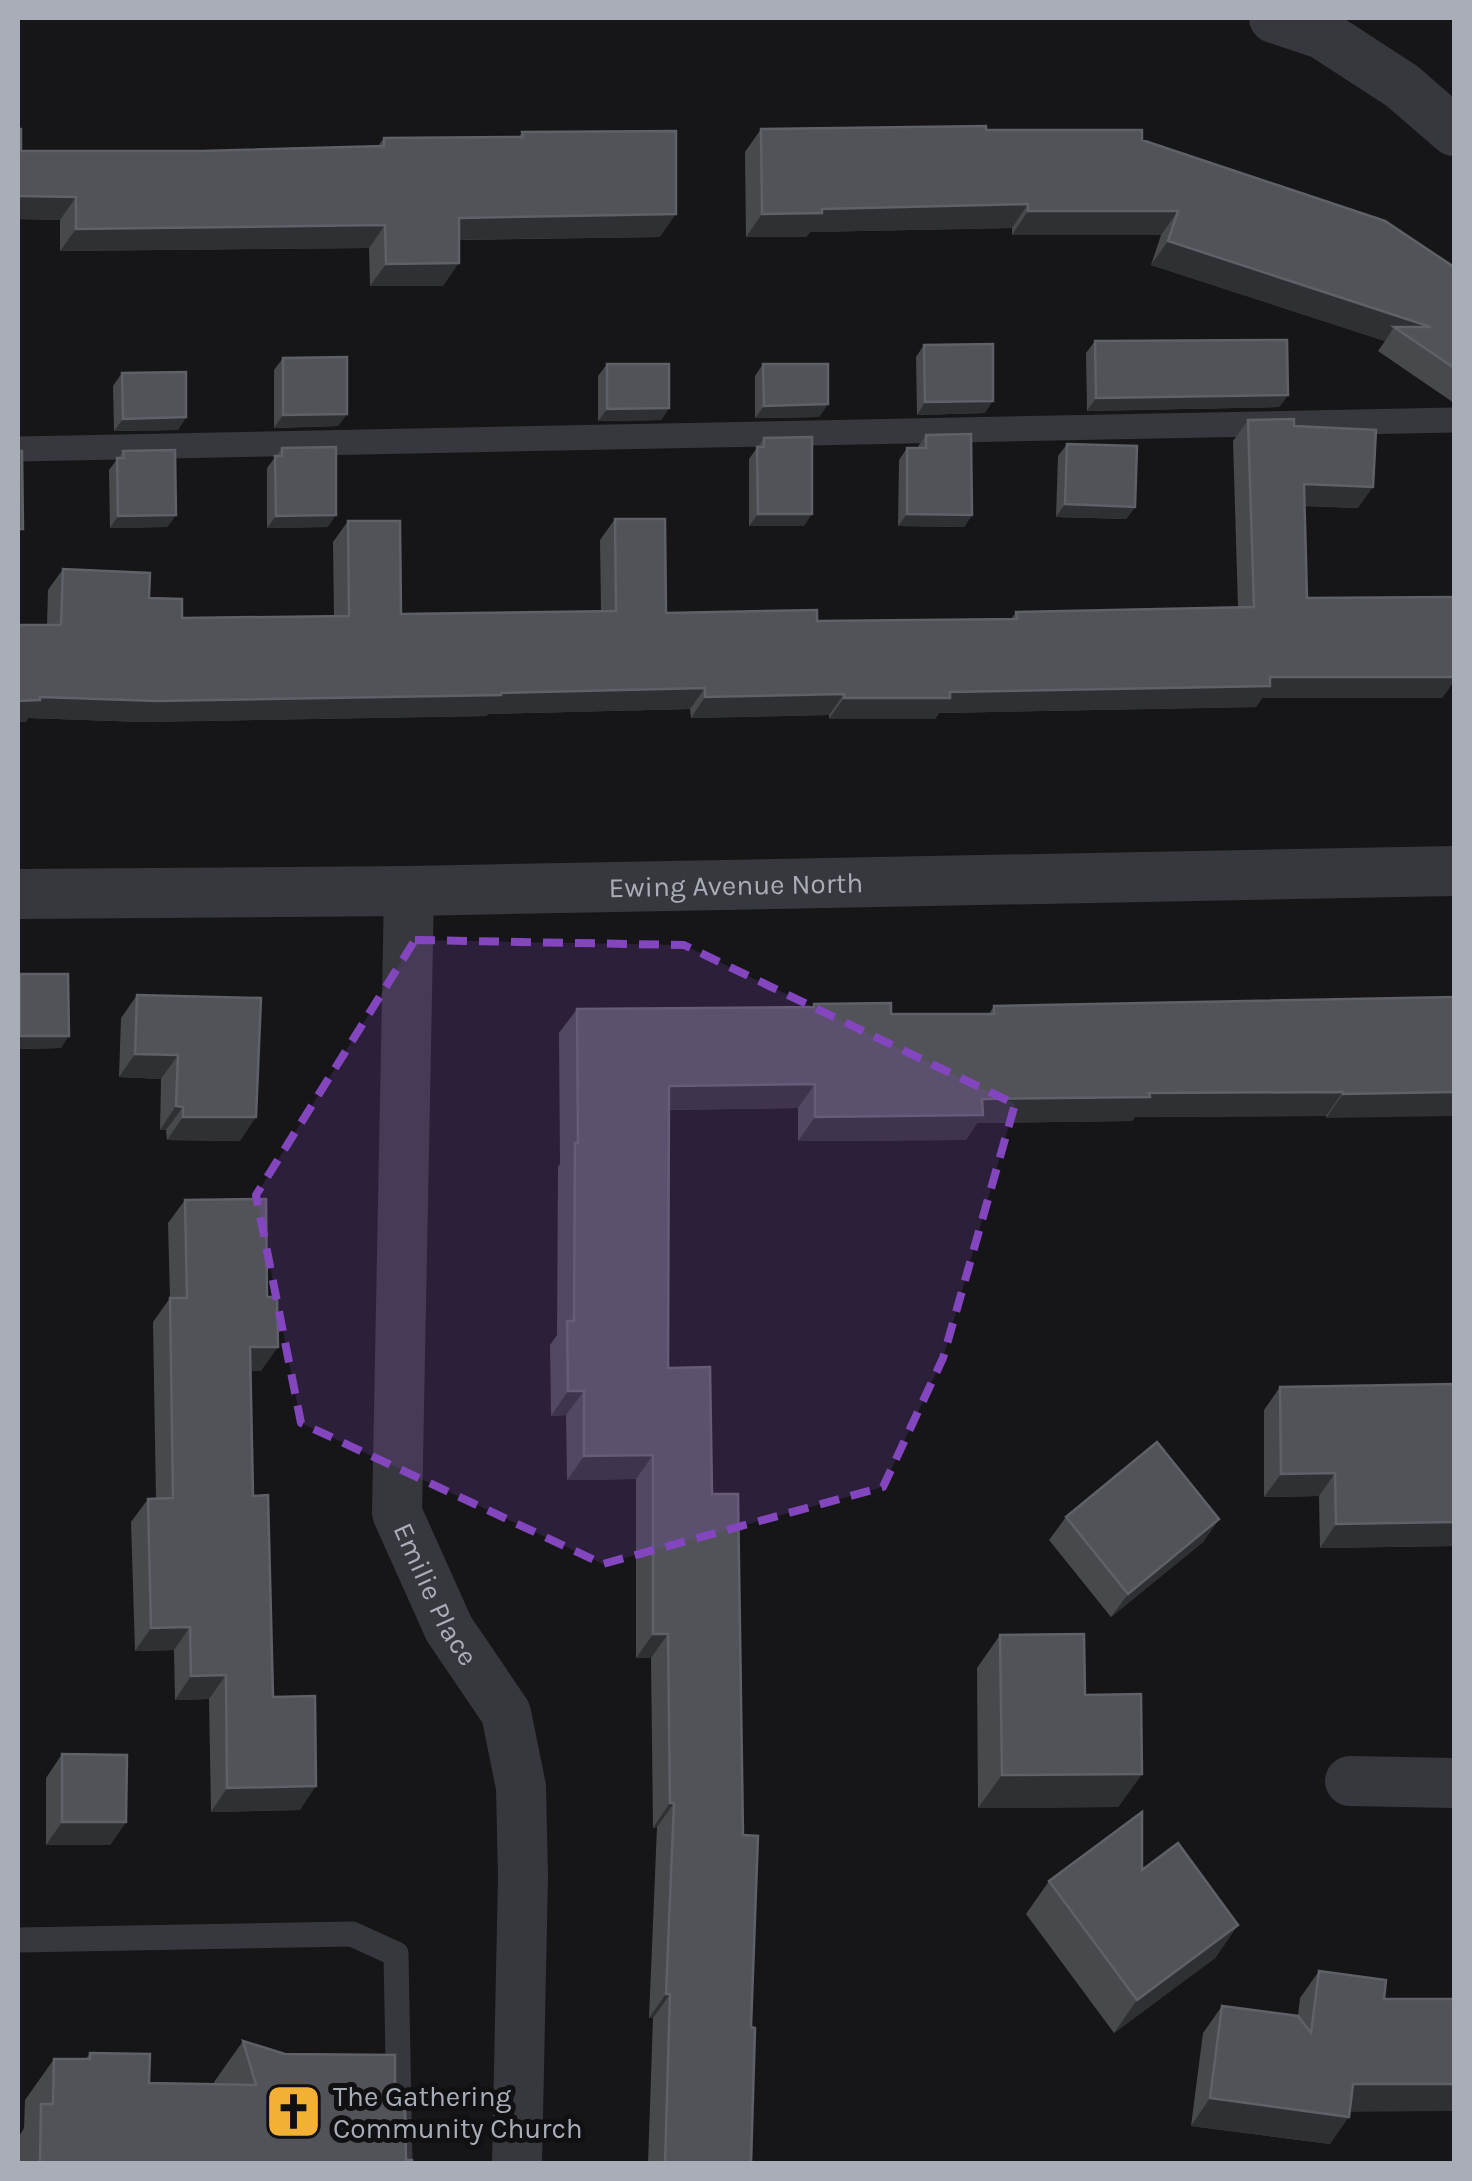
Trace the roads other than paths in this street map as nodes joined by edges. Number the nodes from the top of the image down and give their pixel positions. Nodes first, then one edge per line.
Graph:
1 (1274, 18) edge
2 (1454, 131) edge
3 (1454, 420) edge
4 (18, 449) edge
5 (1454, 871) edge
6 (409, 891) junction
7 (18, 894) edge
8 (1350, 1781) dead end
9 (1454, 1783) edge
10 (18, 1940) edge
11 (400, 2164) edge
12 (517, 2164) edge

1 - 2 street
3 - 4 lane
5 - 6 street, Ewing Avenue North
6 - 7 street, Ewing Avenue North
6 - 12 street, Emilie Place
8 - 9 street
10 - 11 lane

